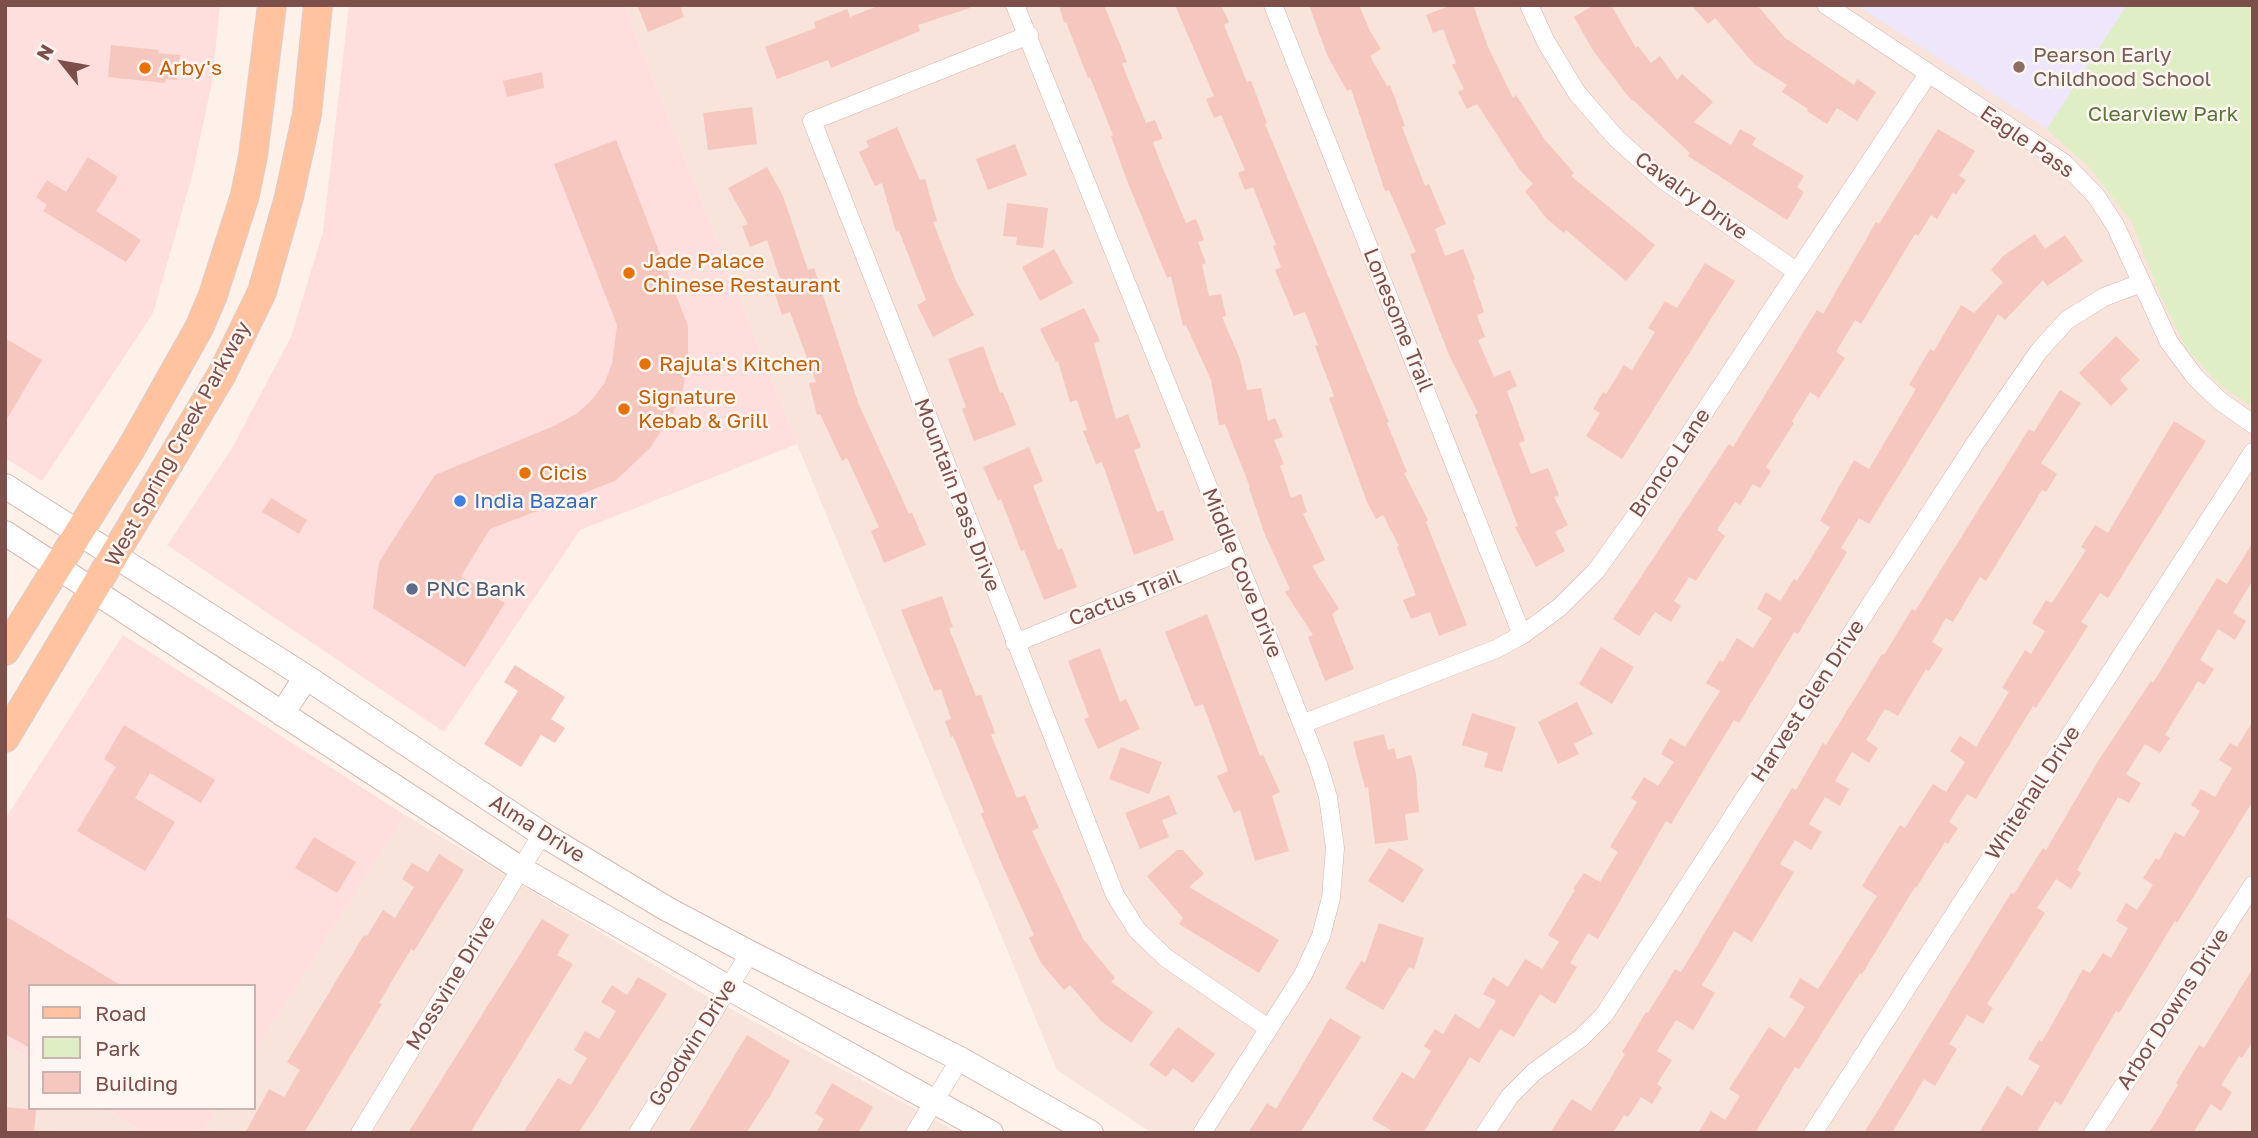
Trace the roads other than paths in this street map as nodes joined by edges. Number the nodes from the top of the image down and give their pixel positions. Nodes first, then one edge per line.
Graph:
1 (272, 5) edge
2 (318, 5) edge
3 (1016, 5) edge
4 (1273, 5) edge
5 (1529, 5) edge
6 (1826, 5) edge
7 (1029, 35) junction
8 (1928, 74) junction
9 (1796, 271) junction
10 (2141, 283) junction
11 (2253, 424) edge
12 (2253, 452) edge
13 (5, 486) edge
14 (79, 532) junction
15 (5, 533) edge
16 (1235, 554) junction
17 (115, 555) junction
18 (56, 568) junction
19 (94, 592) junction
20 (1522, 635) junction
21 (1015, 643) junction
22 (5, 651) edge
23 (306, 677) junction
24 (282, 714) junction
25 (1302, 724) junction
26 (5, 738) edge
27 (542, 834) junction
28 (521, 869) junction
29 (2253, 885) edge
30 (750, 953) junction
31 (727, 987) junction
32 (1268, 1028) junction
33 (960, 1059) junction
34 (933, 1102) junction
35 (360, 1133) edge
36 (638, 1133) edge
37 (915, 1133) edge
38 (991, 1133) edge
39 (1091, 1133) edge
40 (1202, 1133) edge
41 (1485, 1133) edge
42 (1813, 1133) edge
43 (2093, 1133) edge

1 - 14 main road, West Spring Creek Parkway
2 - 17 main road, West Spring Creek Parkway
3 - 7 street, Middle Cove Drive
4 - 20 street, Lonesome Trail
5 - 9 street, Cavalry Drive
6 - 8 street, Eagle Pass
7 - 16 street, Middle Cove Drive
7 - 21 street, Mountain Pass Drive
8 - 9 street, Bronco Lane
8 - 10 street, Eagle Pass
9 - 20 street, Bronco Lane
10 - 11 street, Eagle Pass
10 - 41 street, Harvest Glen Drive
12 - 42 street, Whitehall Drive
13 - 14 main road, Alma Drive
14 - 17 main road, Alma Drive
14 - 18 main road, West Spring Creek Parkway
15 - 18 main road, Alma Drive
16 - 21 street, Cactus Trail
16 - 25 street, Middle Cove Drive
17 - 19 main road, West Spring Creek Parkway
17 - 23 main road, Alma Drive
18 - 19 main road, Alma Drive
18 - 22 main road, West Spring Creek Parkway
19 - 24 main road, Alma Drive
19 - 26 main road, West Spring Creek Parkway
20 - 25 street, Bronco Lane
21 - 32 street, Mountain Pass Drive
23 - 24 main road
23 - 27 main road, Alma Drive
24 - 28 main road, Alma Drive
25 - 32 street, Middle Cove Drive
27 - 28 street, Mossvine Drive
27 - 30 main road, Alma Drive
28 - 31 main road, Alma Drive
28 - 35 street, Mossvine Drive
29 - 43 street, Arbor Downs Drive
30 - 31 street, Goodwin Drive
30 - 33 main road, Alma Drive
31 - 34 main road, Alma Drive
31 - 36 street, Goodwin Drive
32 - 40 street, Middle Cove Drive
33 - 34 street
33 - 39 main road, Alma Drive
34 - 37 street
34 - 38 main road, Alma Drive

